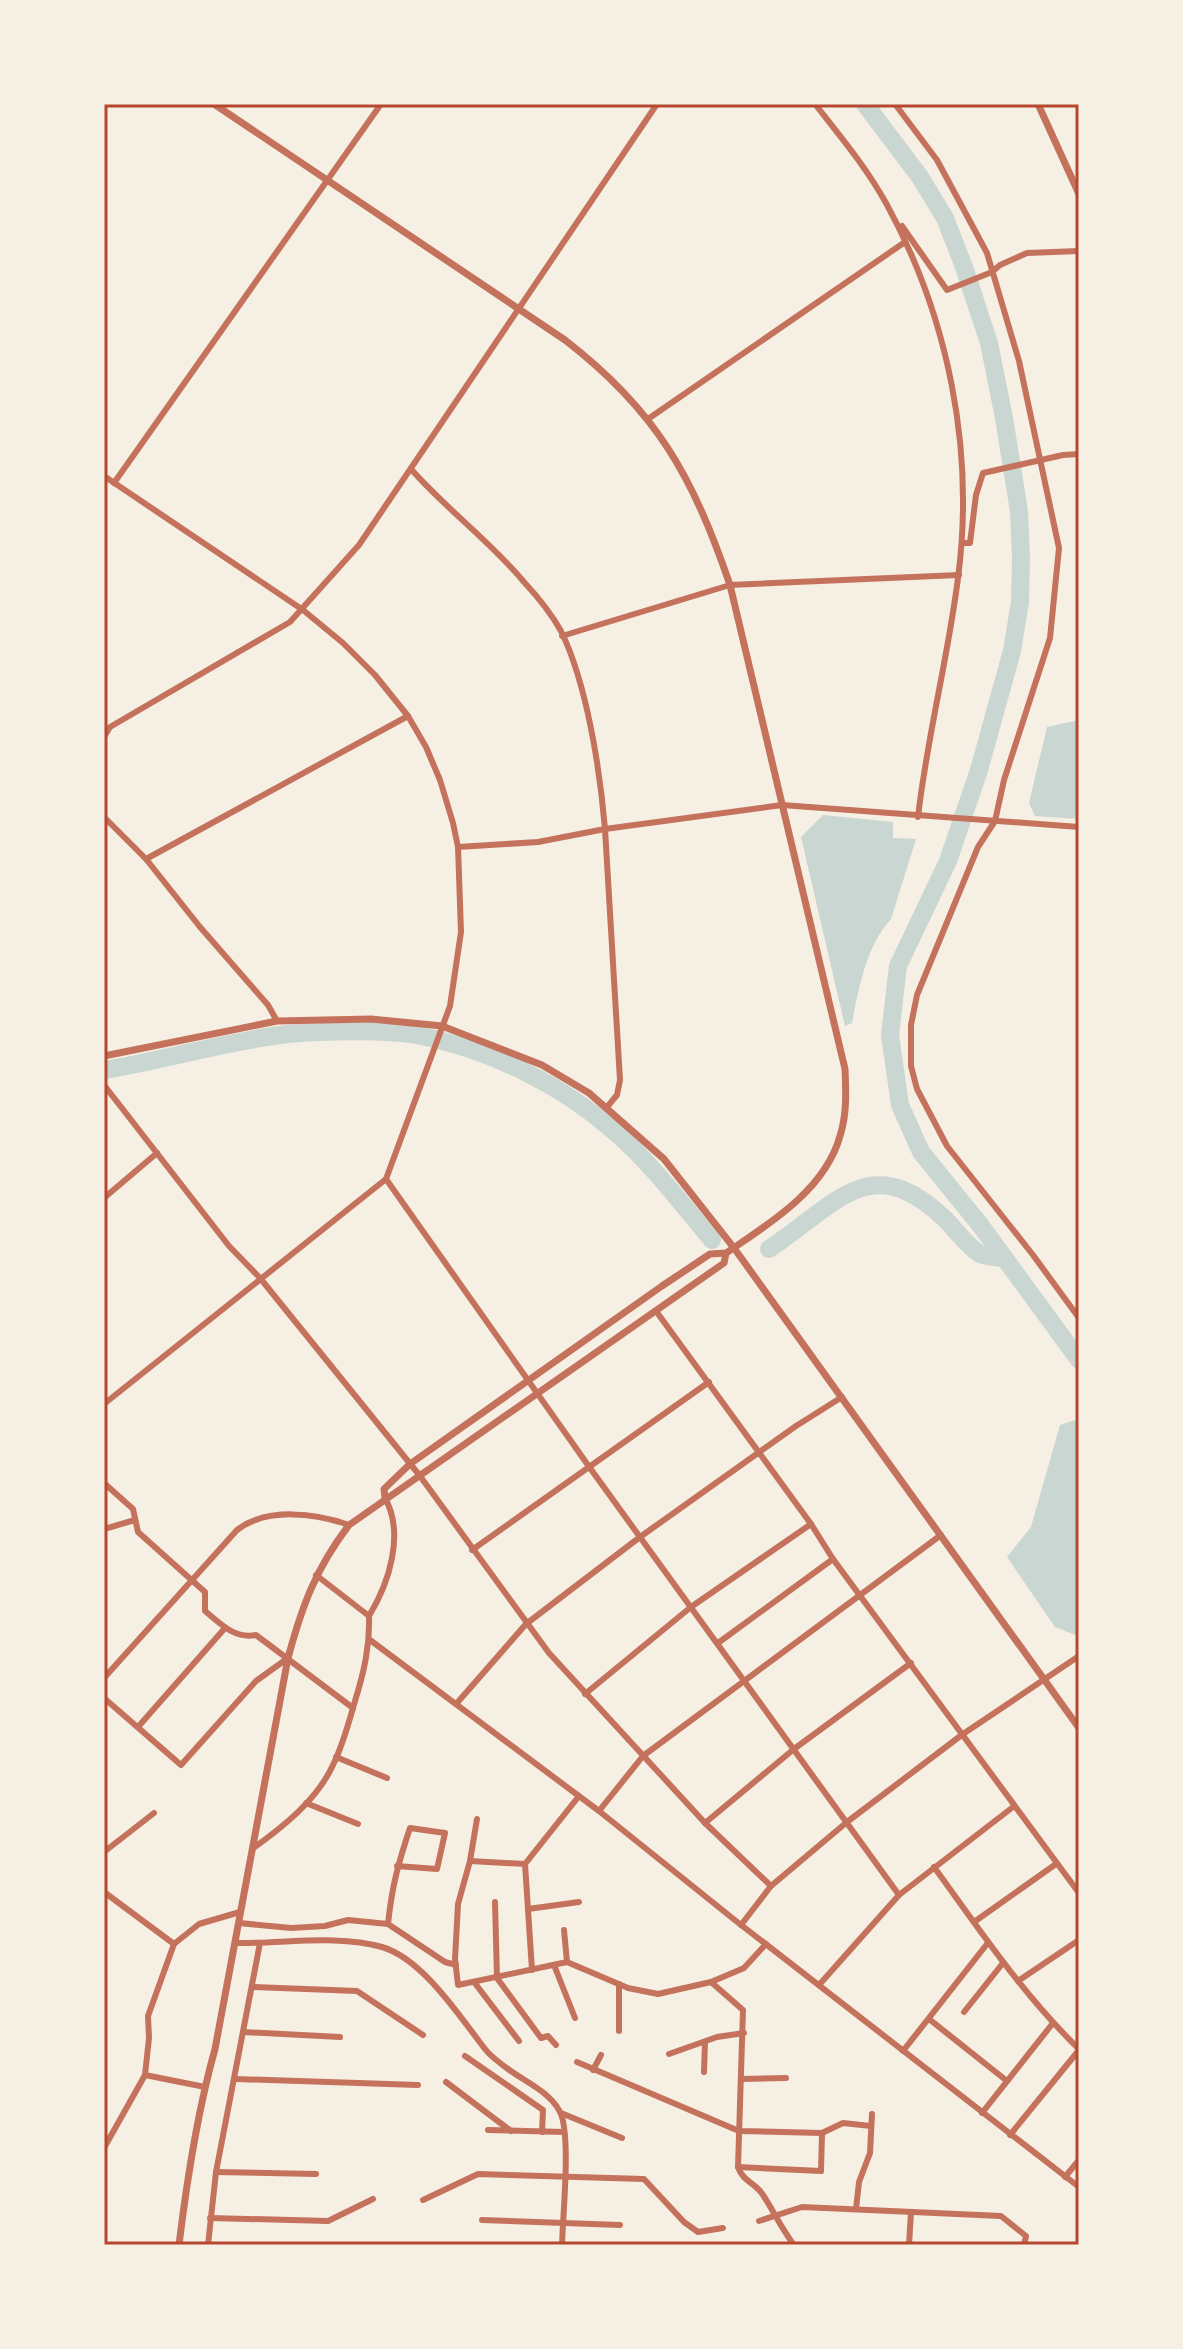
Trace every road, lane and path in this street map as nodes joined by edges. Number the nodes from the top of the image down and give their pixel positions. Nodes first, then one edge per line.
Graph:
1 (214, 104) edge
2 (381, 104) edge
3 (657, 104) edge
4 (815, 104) edge
5 (895, 104) edge
6 (1038, 104) edge
7 (328, 181) junction
8 (1079, 194) edge
9 (899, 228) junction
10 (905, 242) junction
11 (1079, 251) edge
12 (990, 273) junction
13 (518, 306) junction
14 (648, 419) junction
15 (1079, 454) edge
16 (1037, 462) junction
17 (411, 469) junction
18 (104, 476) edge
19 (114, 483) junction
20 (962, 543) junction
21 (959, 575) junction
22 (730, 585) junction
23 (303, 610) junction
24 (562, 636) junction
25 (408, 716) junction
26 (104, 737) edge
27 (782, 805) junction
28 (104, 817) edge
29 (918, 817) junction
30 (995, 821) junction
31 (1079, 827) edge
32 (605, 829) junction
33 (458, 847) junction
34 (146, 859) junction
35 (277, 1021) junction
36 (442, 1026) junction
37 (104, 1056) edge
38 (104, 1085) edge
39 (607, 1107) junction
40 (157, 1153) junction
41 (386, 1179) junction
42 (104, 1198) edge
43 (734, 1248) junction
44 (726, 1253) junction
45 (260, 1278) junction
46 (656, 1311) junction
47 (1079, 1318) edge
48 (529, 1380) junction
49 (709, 1382) junction
50 (538, 1393) junction
51 (842, 1397) junction
52 (104, 1404) edge
53 (760, 1452) junction
54 (410, 1464) junction
55 (590, 1468) junction
56 (420, 1476) junction
57 (104, 1483) edge
58 (385, 1498) junction
59 (135, 1520) junction
60 (811, 1524) junction
61 (349, 1525) junction
62 (104, 1529) edge
63 (941, 1535) junction
64 (640, 1537) junction
65 (472, 1550) junction
66 (833, 1559) junction
67 (316, 1575) junction
68 (192, 1579) junction
69 (860, 1595) junction
70 (691, 1607) junction
71 (369, 1616) junction
72 (526, 1624) junction
73 (225, 1628) junction
74 (370, 1640) junction
75 (718, 1643) junction
76 (1079, 1656) edge
77 (288, 1658) junction
78 (911, 1663) junction
79 (104, 1678) edge
80 (746, 1680) junction
81 (1045, 1680) junction
82 (585, 1694) junction
83 (104, 1698) edge
84 (457, 1703) junction
85 (353, 1708) junction
86 (138, 1727) junction
87 (1079, 1728) edge
88 (963, 1734) junction
89 (794, 1749) junction
90 (643, 1756) junction
91 (336, 1757) junction
92 (387, 1778) dead end
93 (579, 1796) junction
94 (306, 1803) junction
95 (1013, 1807) junction
96 (599, 1811) junction
97 (154, 1813) dead end
98 (477, 1819) dead end
99 (847, 1822) junction
100 (705, 1823) junction
101 (358, 1824) dead end
102 (252, 1849) junction
103 (104, 1852) edge
104 (470, 1861) junction
105 (525, 1864) junction
106 (1056, 1864) junction
107 (397, 1866) junction
108 (934, 1867) junction
109 (771, 1886) junction
110 (1078, 1889) edge
111 (104, 1892) edge
112 (899, 1895) junction
113 (495, 1902) dead end
114 (579, 1902) dead end
115 (528, 1909) junction
116 (240, 1912) junction
117 (974, 1922) junction
118 (239, 1923) junction
119 (388, 1924) junction
120 (741, 1925) junction
121 (564, 1930) dead end
122 (1079, 1940) edge
123 (235, 1943) junction
124 (260, 1943) junction
125 (174, 1944) junction
126 (766, 1944) junction
127 (987, 1944) junction
128 (567, 1962) junction
129 (1003, 1963) junction
130 (456, 1965) junction
131 (554, 1965) junction
132 (532, 1970) junction
133 (497, 1978) junction
134 (1018, 1981) junction
135 (474, 1982) junction
136 (711, 1982) junction
137 (619, 1984) junction
138 (819, 1985) junction
139 (252, 1987) junction
140 (964, 2012) dead end
141 (575, 2018) dead end
142 (929, 2019) junction
143 (1053, 2023) junction
144 (619, 2031) dead end
145 (243, 2032) junction
146 (744, 2033) junction
147 (423, 2035) dead end
148 (340, 2037) dead end
149 (519, 2041) dead end
150 (705, 2042) junction
151 (556, 2045) dead end
152 (1079, 2049) edge
153 (903, 2051) junction
154 (669, 2054) dead end
155 (601, 2055) dead end
156 (465, 2056) dead end
157 (577, 2062) dead end
158 (593, 2070) junction
159 (704, 2072) dead end
160 (145, 2075) junction
161 (786, 2078) dead end
162 (235, 2079) junction
163 (741, 2079) junction
164 (1007, 2081) junction
165 (446, 2082) dead end
166 (418, 2085) dead end
167 (205, 2087) junction
168 (561, 2113) junction
169 (982, 2113) junction
170 (872, 2114) dead end
171 (871, 2126) junction
172 (488, 2130) dead end
173 (511, 2131) junction
174 (739, 2131) junction
175 (542, 2132) junction
176 (564, 2132) junction
177 (822, 2133) junction
178 (1010, 2135) junction
179 (622, 2138) dead end
180 (104, 2148) edge
181 (1079, 2160) edge
182 (738, 2167) junction
183 (216, 2172) junction
184 (316, 2174) dead end
185 (564, 2176) junction
186 (1065, 2177) junction
187 (1079, 2187) edge
188 (373, 2199) dead end
189 (423, 2200) dead end
190 (856, 2209) junction
191 (911, 2212) junction
192 (773, 2216) junction
193 (210, 2218) junction
194 (482, 2220) dead end
195 (759, 2221) dead end
196 (563, 2223) junction
197 (620, 2225) dead end
198 (723, 2228) dead end
199 (179, 2245) edge
200 (208, 2245) edge
201 (562, 2245) edge
202 (794, 2245) edge
203 (909, 2245) edge
204 (1024, 2245) edge

1 - 7 street
2 - 7 street
3 - 13 street
4 - 9 street
5 - 12 street
6 - 8 street
7 - 13 street
7 - 19 street
9 - 10 street
9 - 12 street
10 - 14 street
10 - 20 street
11 - 12 street
12 - 16 street
13 - 14 street
13 - 17 street
14 - 22 street
15 - 16 street
16 - 20 street
16 - 30 street
17 - 23 street
17 - 24 street
18 - 19 street
19 - 23 street
20 - 21 street
21 - 22 street
21 - 29 street
22 - 24 street
22 - 27 street
23 - 25 street
23 - 26 street
24 - 32 street
25 - 33 street
25 - 34 street
27 - 29 street
27 - 32 street
27 - 43 street
28 - 34 street
29 - 30 street
30 - 31 street
30 - 47 street
32 - 33 street
32 - 39 street
33 - 36 street
34 - 35 street
35 - 36 street
35 - 37 street
36 - 39 street
36 - 41 street
38 - 40 street
39 - 43 street
40 - 42 street
40 - 45 street
41 - 45 street
41 - 48 street
43 - 44 street
43 - 51 street
44 - 46 street
44 - 48 street
45 - 52 street
45 - 54 street
46 - 49 street
46 - 50 street
48 - 50 street
48 - 54 street
49 - 53 street
49 - 55 street
50 - 55 street
50 - 56 street
51 - 53 street
51 - 63 street
53 - 60 street
53 - 64 street
54 - 56 street
54 - 58 street
55 - 64 street
55 - 65 street
56 - 58 street
56 - 65 street
57 - 59 street
58 - 61 street
58 - 71 street
59 - 62 street
59 - 68 street
60 - 66 street
60 - 70 street
61 - 67 street
61 - 68 street
63 - 69 street
63 - 81 street
64 - 70 street
64 - 72 street
65 - 72 street
66 - 69 street
66 - 75 street
67 - 71 street
67 - 77 street
68 - 73 street
68 - 79 street
69 - 78 street
69 - 80 street
70 - 75 street
70 - 82 street
71 - 74 street
72 - 82 street
72 - 84 street
73 - 77 street
73 - 86 street
74 - 84 street
74 - 85 street
75 - 80 street
76 - 81 street
77 - 85 street
77 - 86 street
77 - 102 street
78 - 88 street
78 - 89 street
80 - 89 street
80 - 90 street
81 - 87 street
81 - 88 street
82 - 90 street
83 - 86 street
84 - 93 street
85 - 91 street
88 - 95 street
88 - 99 street
89 - 99 street
89 - 100 street
90 - 96 street
90 - 100 street
91 - 92 street
91 - 94 street
93 - 96 street
93 - 105 street
94 - 101 street
94 - 102 street
95 - 106 street
95 - 108 street
96 - 120 street
97 - 103 street
98 - 104 street
99 - 109 street
99 - 112 street
100 - 109 street
102 - 116 street
104 - 105 street
104 - 130 street
105 - 115 street
106 - 110 street
106 - 117 street
107 - 107 street
107 - 119 street
108 - 112 street
108 - 117 street
109 - 120 street
111 - 125 street
112 - 138 street
113 - 133 street
114 - 115 street
115 - 132 street
116 - 118 street
116 - 125 street
117 - 127 street
118 - 119 street
118 - 123 street
119 - 130 street
120 - 126 street
121 - 128 street
122 - 134 street
123 - 124 street
123 - 167 street
124 - 139 street
124 - 168 street
125 - 160 street
126 - 136 street
126 - 138 street
127 - 129 street
127 - 142 street
128 - 131 street
128 - 137 street
129 - 134 street
129 - 140 street
130 - 135 street
131 - 132 street
131 - 141 street
132 - 133 street
133 - 135 street
133 - 151 street
134 - 143 street
135 - 149 street
136 - 137 street
136 - 146 street
137 - 144 street
138 - 153 street
139 - 145 street
139 - 147 street
142 - 153 street
142 - 164 street
143 - 152 street
143 - 164 street
145 - 148 street
145 - 162 street
146 - 150 street
146 - 163 street
150 - 154 street
150 - 159 street
152 - 178 street
153 - 169 street
155 - 158 street
156 - 175 street
157 - 158 street
158 - 174 street
160 - 167 street
160 - 180 street
161 - 163 street
162 - 166 street
162 - 183 street
163 - 174 street
164 - 169 street
165 - 173 street
167 - 199 street
168 - 176 street
168 - 179 street
169 - 178 street
170 - 171 street
171 - 177 street
171 - 190 street
172 - 173 street
173 - 175 street
174 - 177 street
174 - 182 street
175 - 176 street
176 - 185 street
177 - 182 street
178 - 186 street
181 - 186 street
182 - 192 street
183 - 184 street
183 - 193 street
185 - 189 street
185 - 196 street
185 - 198 street
186 - 187 street
188 - 193 street
190 - 191 street
190 - 192 street
191 - 203 street
191 - 204 street
192 - 195 street
192 - 202 street
193 - 200 street
194 - 196 street
196 - 197 street
196 - 201 street

